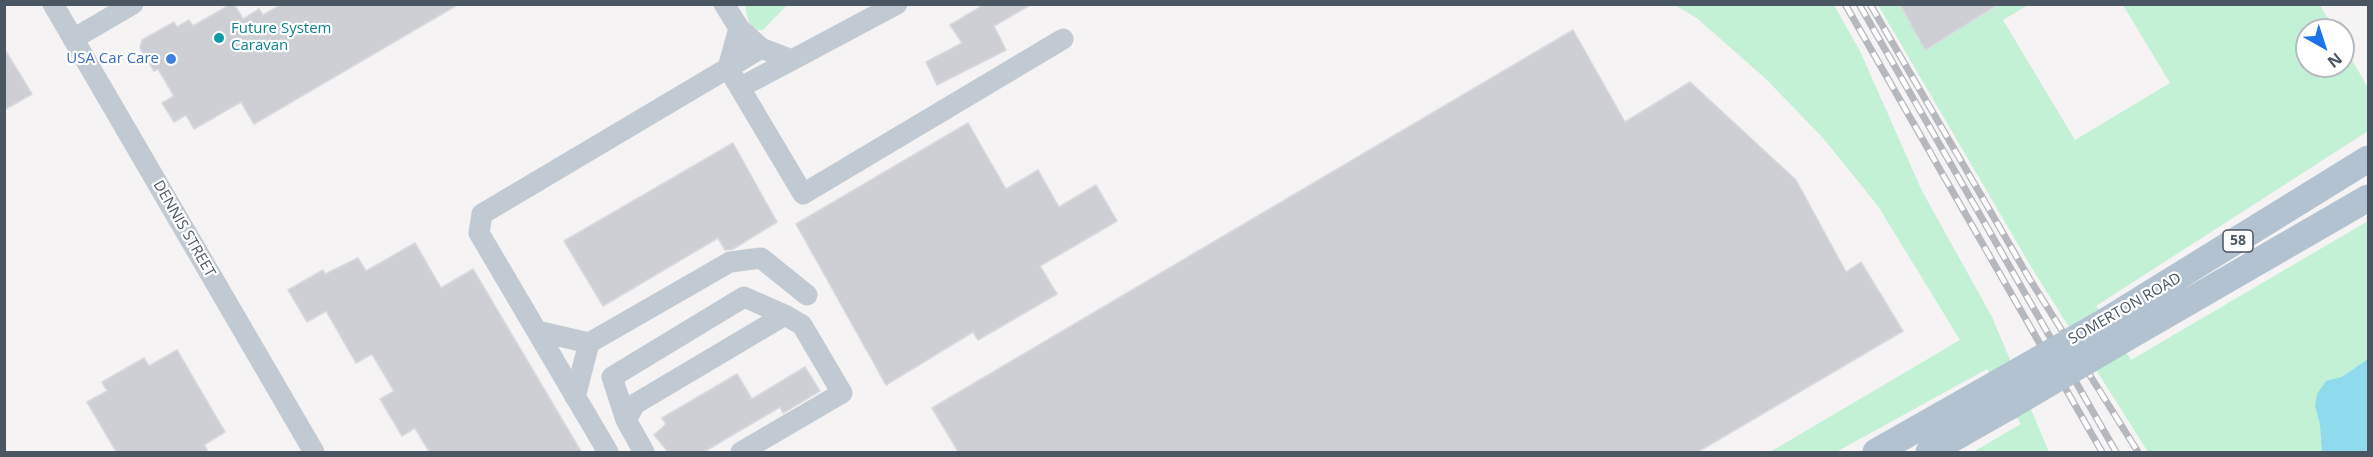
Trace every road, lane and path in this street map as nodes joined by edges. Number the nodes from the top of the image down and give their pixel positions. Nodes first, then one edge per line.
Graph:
1 (53, 4) edge
2 (133, 4) edge
3 (724, 4) edge
4 (897, 4) edge
5 (739, 28) junction
6 (73, 39) junction
7 (1063, 39) dead end
8 (761, 48) junction
9 (792, 60) junction
10 (728, 68) junction
11 (741, 87) junction
12 (2368, 159) edge
13 (2368, 198) edge
14 (807, 295) dead end
15 (785, 315) junction
16 (537, 331) junction
17 (2113, 332) junction
18 (589, 343) junction
19 (2003, 395) junction
20 (575, 396) junction
21 (626, 420) junction
22 (314, 453) edge
23 (608, 453) edge
24 (644, 453) edge
25 (741, 453) edge
26 (1876, 453) edge
27 (1929, 453) edge

1 - 6 street, DENNIS STREET
2 - 6 street
3 - 5 street
4 - 9 street
5 - 8 street
5 - 10 street
6 - 22 street, DENNIS STREET
7 - 11 street
8 - 9 street
8 - 10 street
9 - 11 street
10 - 11 street
10 - 16 street
12 - 17 main road, SOMERTON ROAD / 58
13 - 17 main road, SOMERTON ROAD / 58
14 - 18 street
15 - 21 street
15 - 21 street
15 - 25 street
16 - 18 street
16 - 20 street
17 - 19 main road, SOMERTON ROAD / 58, bridge
18 - 20 street
19 - 26 main road, SOMERTON ROAD / 58
19 - 27 main road, SOMERTON ROAD / 58
20 - 23 street
21 - 24 street

